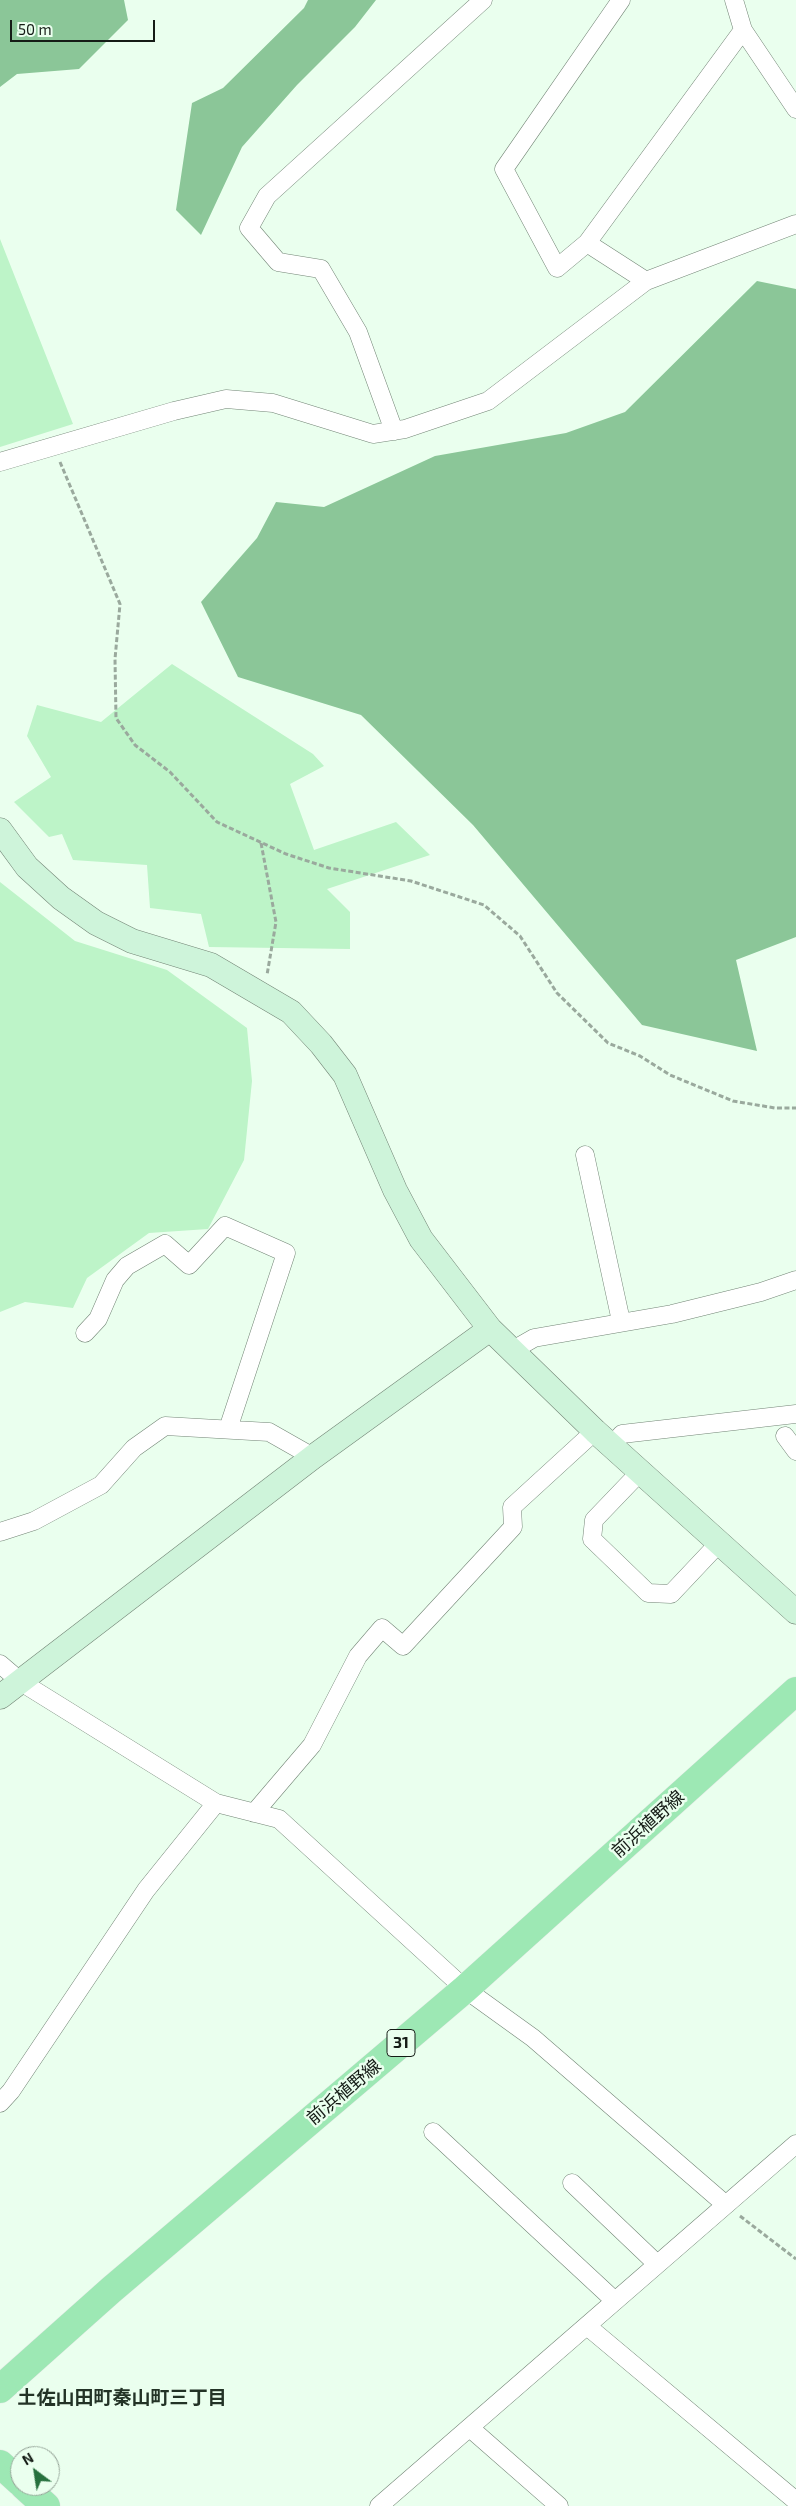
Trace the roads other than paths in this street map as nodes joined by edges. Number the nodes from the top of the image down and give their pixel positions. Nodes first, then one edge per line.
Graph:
1 (483, 0) edge
2 (621, 0) edge
3 (734, 0) edge
4 (743, 30) junction
5 (796, 109) edge
6 (796, 224) edge
7 (587, 243) junction
8 (646, 281) junction
9 (394, 431) junction
10 (0, 462) edge
11 (0, 830) edge
12 (585, 1155) dead end
13 (796, 1280) edge
14 (620, 1321) junction
15 (490, 1330) junction
16 (85, 1333) dead end
17 (513, 1350) junction
18 (796, 1414) edge
19 (228, 1429) junction
20 (786, 1436) dead end
21 (603, 1438) junction
22 (796, 1451) edge
23 (313, 1457) junction
24 (640, 1472) junction
25 (0, 1532) edge
26 (720, 1542) junction
27 (796, 1612) edge
28 (0, 1664) edge
29 (21, 1682) junction
30 (796, 1691) edge
31 (0, 1697) edge
32 (216, 1803) junction
33 (254, 1813) junction
34 (465, 1989) junction
35 (0, 2103) edge
36 (433, 2132) dead end
37 (796, 2144) edge
38 (572, 2183) dead end
39 (726, 2205) junction
40 (657, 2264) junction
41 (615, 2301) junction
42 (587, 2326) junction
43 (0, 2389) edge
44 (470, 2428) junction
45 (0, 2464) edge
46 (10, 2473) edge
47 (35, 2496) edge
48 (796, 2501) edge
49 (46, 2506) edge
50 (379, 2506) edge
51 (559, 2506) edge

1 - 9 street
2 - 7 street
3 - 4 street
4 - 5 street
4 - 7 street
6 - 8 street
7 - 8 street
8 - 9 street
9 - 10 street
11 - 15 street
12 - 14 street
13 - 14 street
14 - 17 street
15 - 17 street
15 - 23 street
16 - 19 street
17 - 21 street
18 - 21 street
19 - 23 street
19 - 25 street
20 - 22 street
21 - 24 street
21 - 33 street
23 - 29 street
24 - 26 street
24 - 26 street
26 - 27 street
28 - 29 street
29 - 31 street
29 - 32 street
30 - 34 main road, 前浜植野線 / 31
32 - 33 street
32 - 35 street
33 - 34 street
34 - 39 street
34 - 43 main road, 前浜植野線 / 31
36 - 41 street
37 - 39 street
38 - 40 street
39 - 40 street
40 - 41 street
41 - 42 street
42 - 44 street
42 - 48 street
44 - 50 street
44 - 51 street
45 - 46 main road
47 - 49 main road

